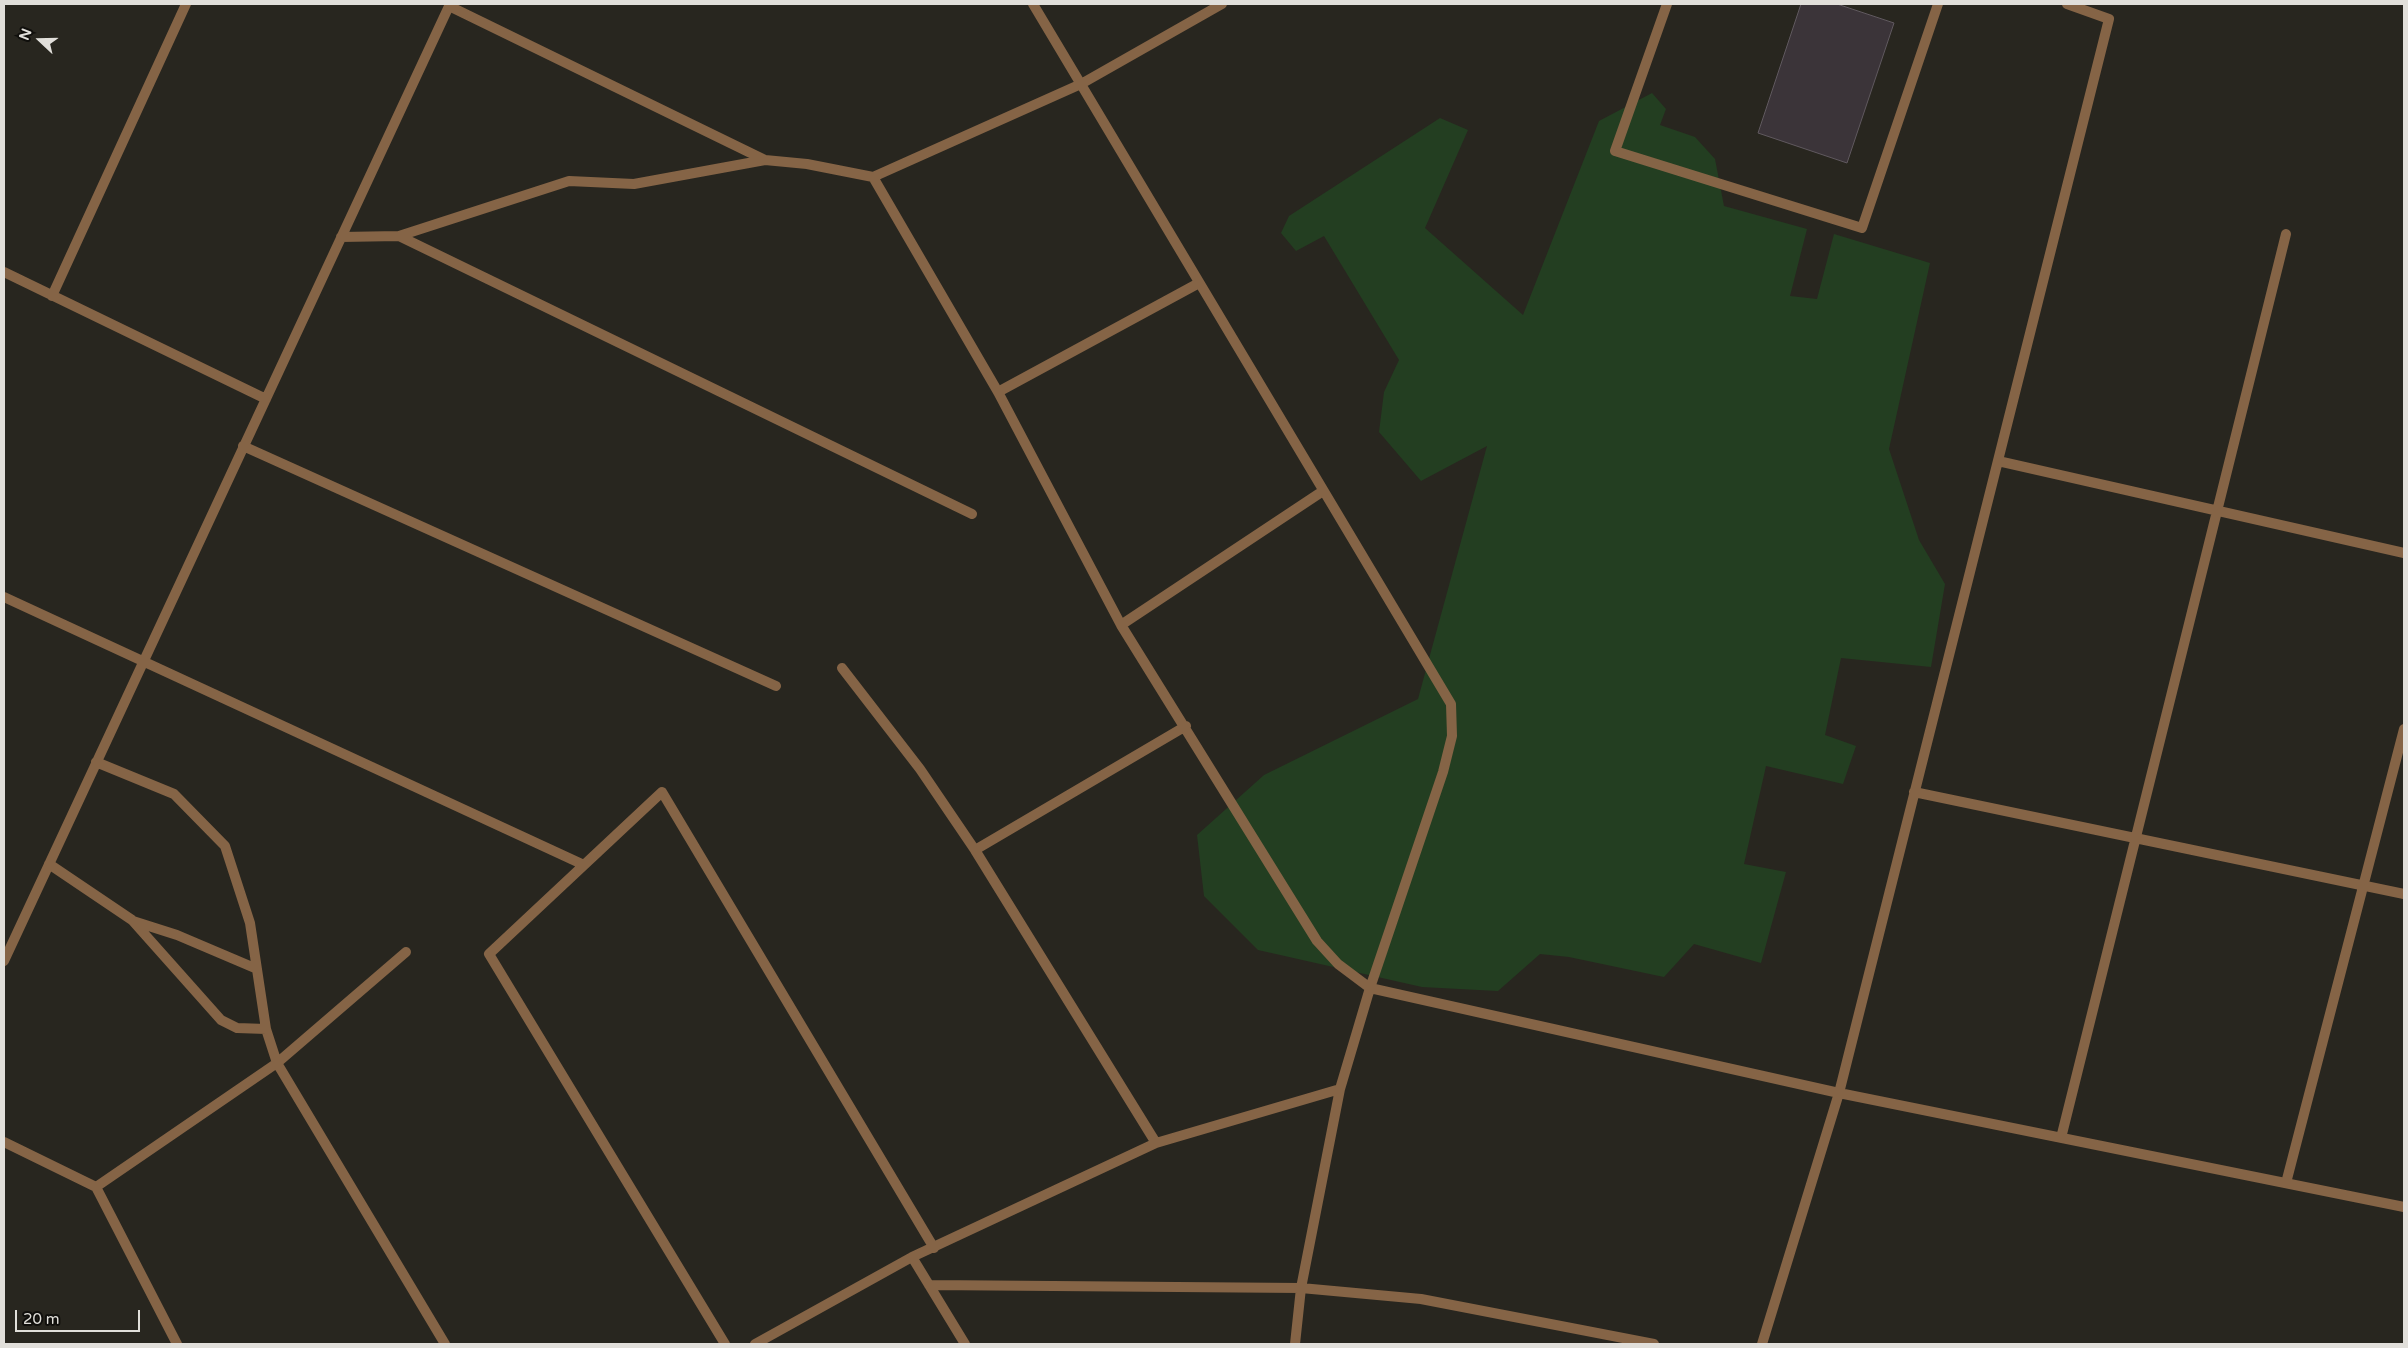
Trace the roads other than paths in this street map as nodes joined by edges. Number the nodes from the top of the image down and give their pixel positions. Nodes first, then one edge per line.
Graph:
1 (186, 4) edge
2 (1033, 4) edge
3 (1222, 4) edge
4 (1667, 4) edge
5 (1938, 4) edge
6 (2067, 4) edge
7 (449, 5) edge
8 (1081, 84) junction
9 (765, 160) junction
10 (873, 177) junction
11 (2286, 234) dead end
12 (399, 236) junction
13 (341, 237) junction
14 (4, 272) edge
15 (1200, 283) junction
16 (52, 296) junction
17 (998, 392) junction
18 (266, 399) junction
19 (244, 446) junction
20 (1998, 461) junction
21 (1324, 490) junction
22 (2217, 511) junction
23 (972, 514) dead end
24 (2404, 553) edge
25 (4, 598) edge
26 (1121, 625) junction
27 (143, 661) junction
28 (842, 668) dead end
29 (776, 686) dead end
30 (1186, 726) junction
31 (2404, 729) edge
32 (96, 762) junction
33 (1914, 792) junction
34 (2136, 838) junction
35 (975, 850) junction
36 (49, 864) junction
37 (584, 865) junction
38 (2363, 886) junction
39 (2404, 894) edge
40 (132, 920) junction
41 (406, 952) dead end
42 (4, 961) edge
43 (257, 969) junction
44 (1370, 988) junction
45 (266, 1029) junction
46 (277, 1063) junction
47 (1340, 1088) junction
48 (1839, 1093) junction
49 (2061, 1138) junction
50 (4, 1142) edge
51 (1156, 1143) junction
52 (2286, 1183) junction
53 (96, 1187) junction
54 (2404, 1207) edge
55 (934, 1248) junction
56 (912, 1257) junction
57 (929, 1285) junction
58 (1301, 1288) junction
59 (177, 1344) edge
60 (445, 1344) edge
61 (725, 1344) edge
62 (755, 1344) edge
63 (965, 1344) edge
64 (1295, 1344) edge
65 (1654, 1344) edge
66 (1762, 1344) edge

1 - 16 street
2 - 8 street
3 - 8 street
4 - 5 street
6 - 20 street
7 - 9 street
7 - 13 street
8 - 10 street
8 - 15 street
9 - 10 street
9 - 12 street
10 - 17 street
11 - 22 street
12 - 13 street
12 - 23 street
13 - 18 street
14 - 16 street
15 - 17 street
15 - 21 street
16 - 18 street
17 - 26 street
18 - 19 street
19 - 27 street
19 - 29 street
20 - 22 street
20 - 33 street
21 - 26 street
21 - 44 street
22 - 24 street
22 - 34 street
25 - 27 street
26 - 30 street
27 - 32 street
27 - 37 street
28 - 35 street
30 - 35 street
30 - 44 street
31 - 38 street
32 - 36 street
32 - 43 street
33 - 34 street
33 - 48 street
34 - 38 street
34 - 49 street
35 - 51 street
36 - 40 street
36 - 42 street
37 - 55 street
37 - 61 street
38 - 39 street
38 - 52 street
40 - 43 street
40 - 45 street
41 - 46 street
43 - 45 street
44 - 47 street
44 - 48 street
45 - 46 street
46 - 53 street
46 - 60 street
47 - 51 street
47 - 58 street
48 - 49 street
48 - 66 street
49 - 52 street
50 - 53 street
51 - 55 street
52 - 54 street
53 - 59 street
55 - 56 street
56 - 57 street
56 - 62 street
57 - 58 street
57 - 63 street
58 - 64 street
58 - 65 street

